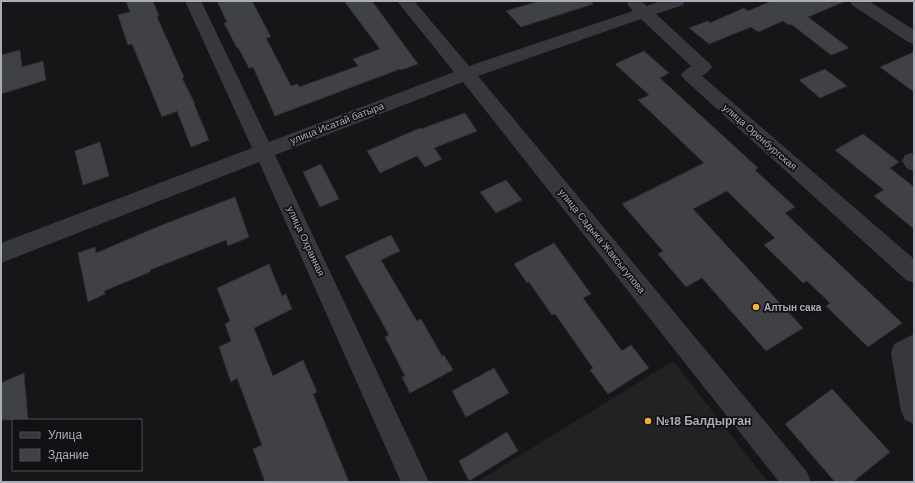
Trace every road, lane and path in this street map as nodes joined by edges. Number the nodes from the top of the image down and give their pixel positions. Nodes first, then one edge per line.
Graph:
1 (194, 1) edge
2 (405, 1) edge
3 (677, 1) edge
4 (858, 1) edge
5 (638, 7) edge
6 (914, 38) edge
7 (466, 74) junction
8 (264, 152) junction
9 (1, 253) edge
10 (914, 273) edge
11 (914, 346) edge
12 (914, 411) edge
13 (415, 482) edge
14 (797, 482) edge

1 - 8 street, улица Охранная
2 - 7 street, улица Садыка Жаксыгулова
3 - 5 street, улица Исатай батыра
4 - 6 street
5 - 7 street, улица Исатай батыра
5 - 10 street, улица Оренбургская
7 - 8 street, улица Исатай батыра
7 - 14 street, улица Садыка Жаксыгулова
8 - 9 street, улица Исатай батыра
8 - 13 street, улица Охранная
11 - 12 street

